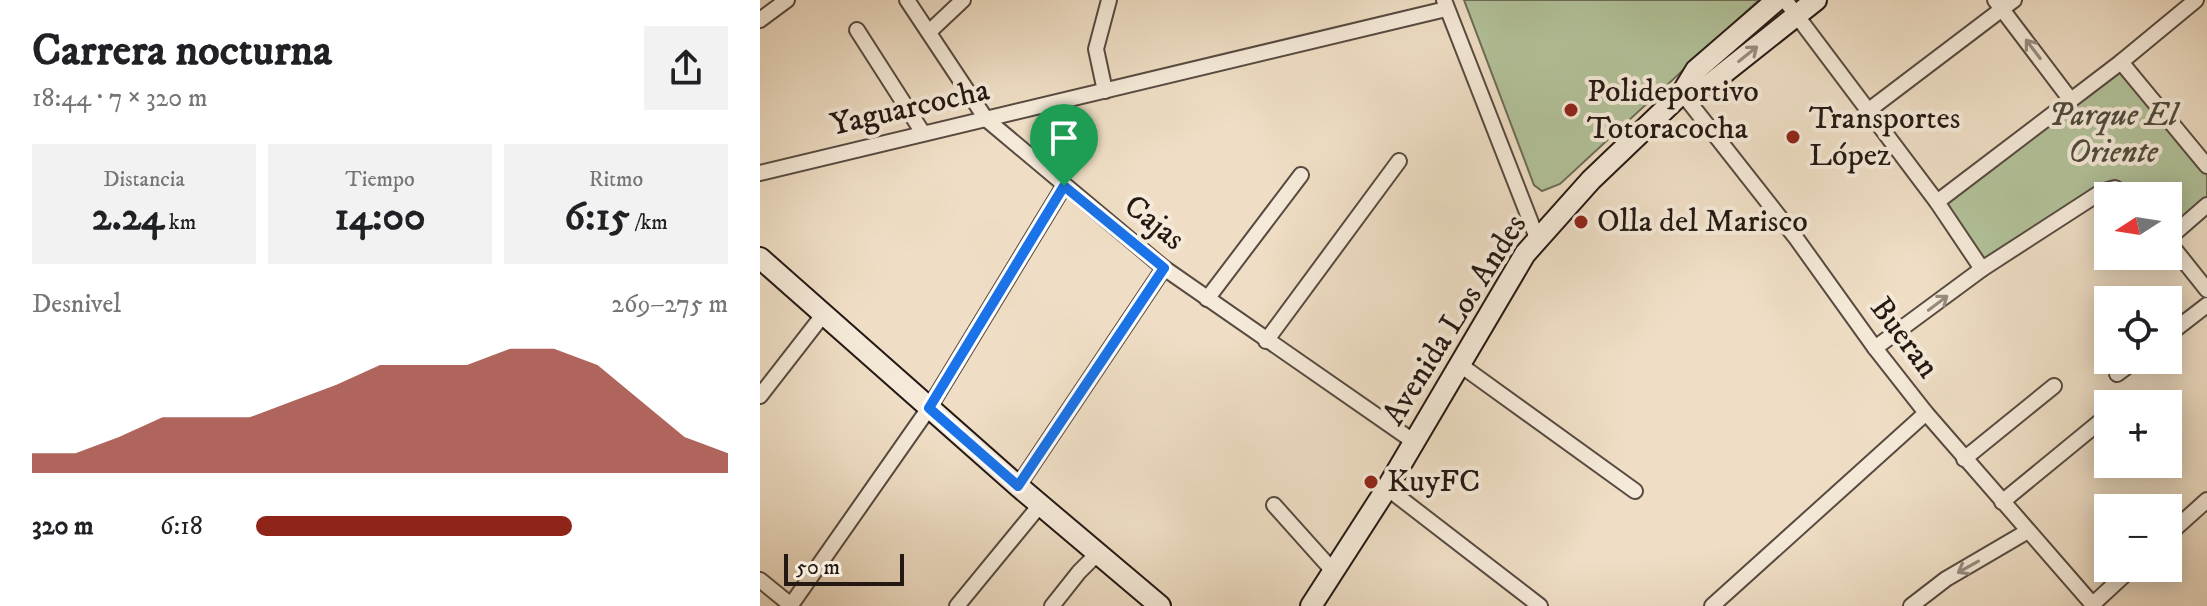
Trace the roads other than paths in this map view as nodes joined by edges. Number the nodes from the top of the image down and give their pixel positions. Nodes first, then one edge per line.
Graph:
1 (787, 0) edge
2 (907, 0) edge
3 (963, 0) edge
4 (1109, 0) edge
5 (1777, 0) edge
6 (1816, 0) edge
7 (2196, 0) edge
8 (2004, 3) edge
9 (1445, 4) edge
10 (2179, 5) edge
11 (1791, 7) edge
12 (760, 20) edge
13 (857, 30) dead end
14 (929, 32) junction
15 (2121, 62) junction
16 (1105, 91) junction
17 (1682, 93) junction
18 (2070, 99) junction
19 (1869, 110) junction
20 (986, 119) junction
21 (923, 133) junction
22 (1399, 161) dead end
23 (2207, 166) edge
24 (760, 173) edge
25 (1301, 175) dead end
26 (1064, 186) junction
27 (2094, 196) edge
28 (1937, 202) junction
29 (2207, 205) edge
30 (2182, 227) edge
31 (1537, 238) junction
32 (760, 258) edge
33 (2182, 258) edge
34 (1164, 268) junction
35 (1982, 269) junction
36 (2207, 290) edge
37 (1207, 299) junction
38 (2207, 305) edge
39 (823, 315) junction
40 (2182, 324) edge
41 (1266, 341) junction
42 (1875, 348) junction
43 (1459, 364) junction
44 (2054, 386) dead end
45 (760, 396) edge
46 (929, 408) junction
47 (1926, 413) junction
48 (2094, 426) edge
49 (1413, 441) junction
50 (1964, 459) junction
51 (1018, 486) junction
52 (1387, 488) junction
53 (1635, 491) dead end
54 (2207, 500) edge
55 (2002, 502) junction
56 (1040, 505) junction
57 (1274, 505) dead end
58 (2182, 522) edge
59 (2028, 531) junction
60 (1098, 553) junction
61 (1334, 572) junction
62 (760, 580) edge
63 (2117, 582) edge
64 (2093, 605) edge
65 (792, 606) edge
66 (957, 606) edge
67 (1052, 606) edge
68 (1160, 606) edge
69 (1311, 606) edge
70 (1540, 606) edge
71 (1712, 606) edge
72 (1911, 606) edge

1 - 12 street
2 - 14 street, Cajas
3 - 14 street
4 - 16 street
5 - 17 main road, Avenida Los Andes
6 - 11 main road, Avenida Los Andes
7 - 10 street
18 -> 8 street
8 - 19 street
9 - 16 street, Yaguarcocha
9 - 31 street
10 - 15 street
17 -> 11 main road, Avenida Los Andes
11 - 19 street
13 - 21 street
14 - 20 street, Cajas
15 - 18 street
15 - 23 street
16 - 20 street, Yaguarcocha
17 - 31 main road, Avenida Los Andes
17 - 42 street, Bueran
18 - 28 street
19 - 28 street
20 - 21 street, Yaguarcocha
20 - 26 street, Cajas
21 - 24 street, Yaguarcocha
22 - 41 street
25 - 37 street
26 - 34 street, Cajas
26 - 46 street
27 - 35 street
28 - 35 street
29 - 30 street
31 - 43 main road, Avenida Los Andes
32 - 39 main road
33 - 36 street
34 - 37 street, Cajas
34 - 51 street
42 -> 35 street
37 - 41 street, Cajas
38 - 40 street
39 - 45 street
39 - 46 main road
41 - 49 street, Cajas
42 - 47 street, Bueran
43 - 49 main road, Avenida Los Andes
43 - 53 street
44 - 50 street
46 - 51 main road
46 - 65 street
47 - 50 street, Bueran
47 - 71 street
48 - 55 street
49 - 52 main road, Avenida Los Andes
50 - 55 street, Bueran
51 - 56 main road
52 - 61 main road, Avenida Los Andes
52 - 70 street
54 - 58 street
55 - 59 street, Bueran
56 - 60 main road
56 - 66 street
57 - 61 street
59 - 64 street, Bueran
59 -> 72 street
60 - 67 street
60 - 68 main road
61 - 69 main road, Avenida Los Andes
62 - 65 street
63 - 64 street

